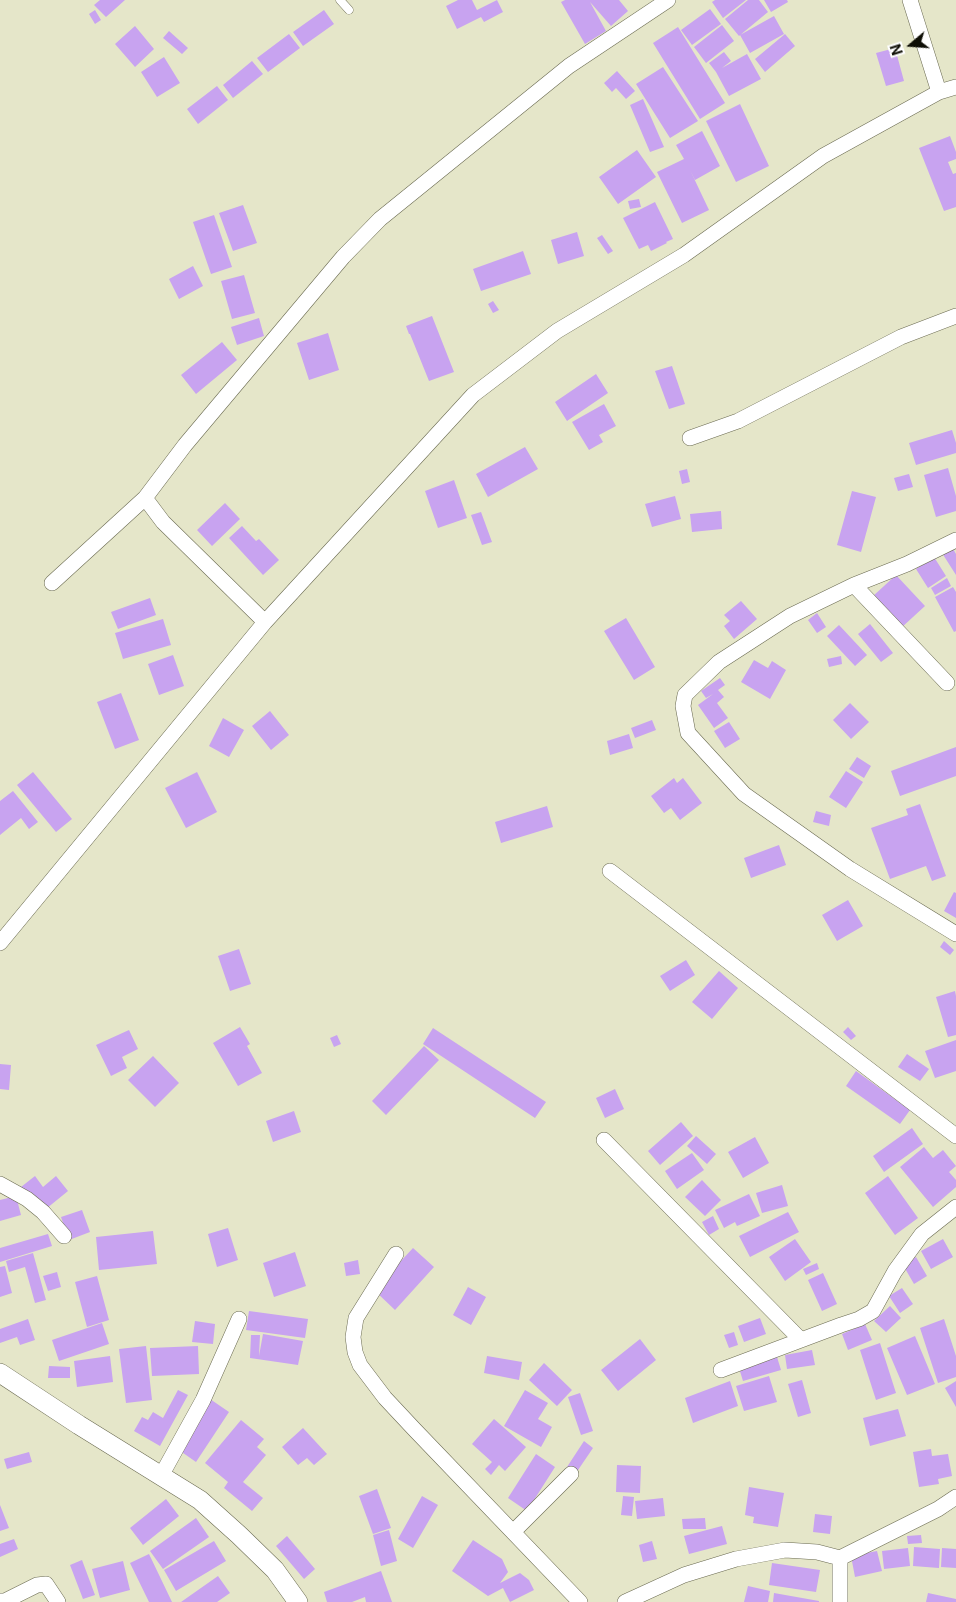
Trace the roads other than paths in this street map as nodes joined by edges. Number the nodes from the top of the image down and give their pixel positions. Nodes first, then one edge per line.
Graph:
1 (340, 0) edge
2 (668, 0) edge
3 (910, 0) edge
4 (349, 10) dead end
5 (956, 87) edge
6 (939, 92) junction
7 (956, 316) edge
8 (690, 438) dead end
9 (145, 498) junction
10 (956, 540) edge
11 (52, 583) dead end
12 (854, 584) junction
13 (265, 622) junction
14 (947, 683) dead end
15 (610, 871) dead end
16 (956, 934) edge
17 (0, 942) edge
18 (956, 1136) edge
19 (604, 1140) dead end
20 (0, 1184) edge
21 (956, 1207) edge
22 (64, 1236) dead end
23 (396, 1254) dead end
24 (239, 1319) dead end
25 (801, 1340) junction
26 (721, 1370) dead end
27 (0, 1373) edge
28 (571, 1474) dead end
29 (161, 1476) junction
30 (956, 1497) edge
31 (513, 1532) junction
32 (840, 1558) junction
33 (0, 1601) edge
34 (58, 1602) edge
35 (298, 1602) edge
36 (580, 1602) edge
37 (625, 1602) edge
38 (840, 1602) edge

1 - 4 lane
2 - 9 street
3 - 6 street
5 - 6 street
6 - 13 street
7 - 8 street
9 - 11 street
9 - 13 street
10 - 12 street
12 - 14 street
12 - 16 street
13 - 17 street
15 - 18 street
19 - 25 street
20 - 22 street
21 - 25 street
23 - 31 street
24 - 29 street
25 - 26 street
27 - 29 street
28 - 31 street
29 - 35 street
30 - 32 street
31 - 36 street
32 - 37 street
32 - 38 street
33 - 34 street

